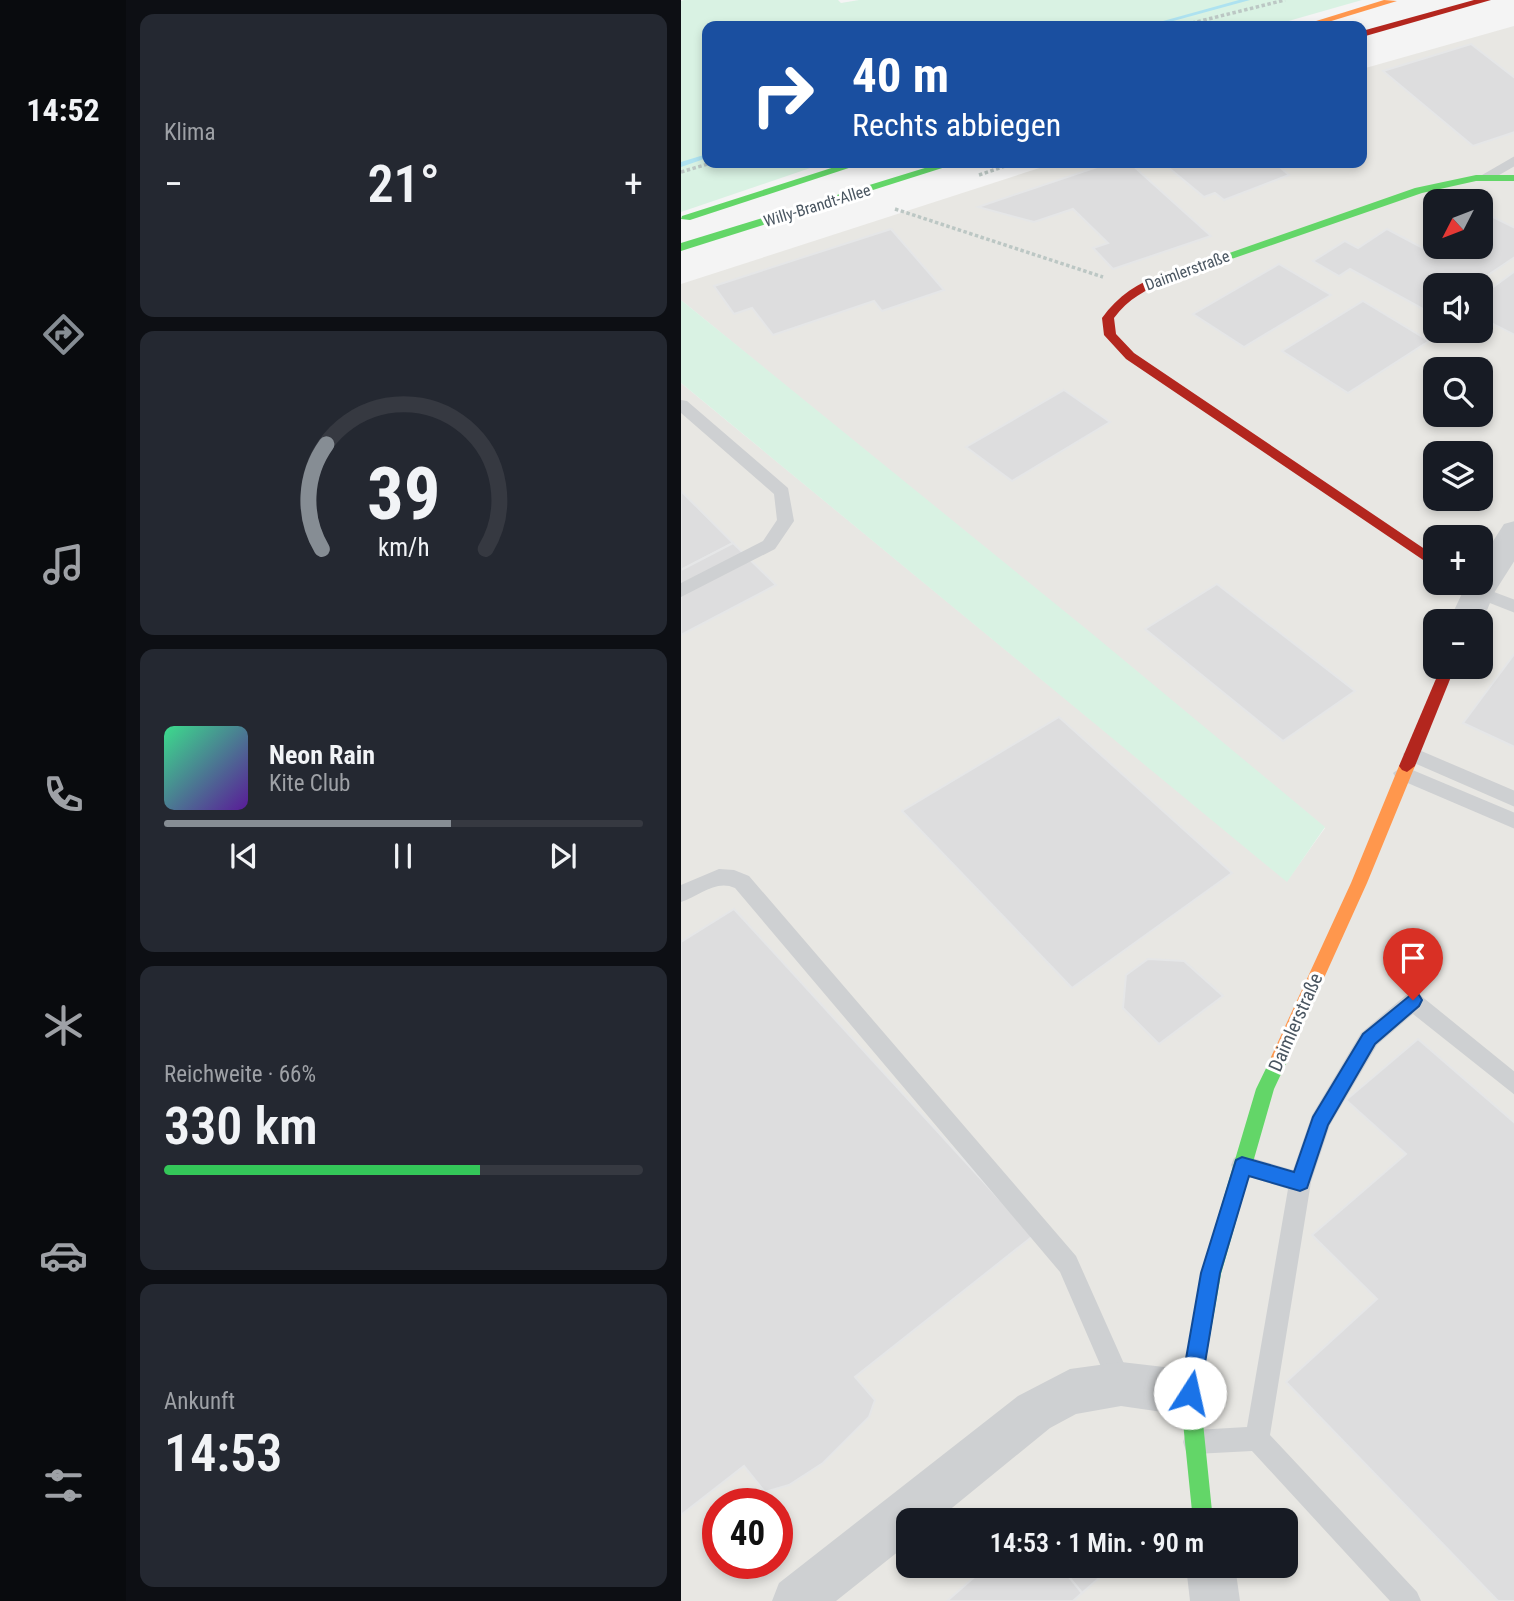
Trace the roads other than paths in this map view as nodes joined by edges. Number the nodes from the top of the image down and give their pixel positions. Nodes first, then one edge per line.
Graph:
1 (1394, 0) edge
2 (1486, 0) edge
3 (1507, 4) dead end
4 (1464, 6) junction
5 (1322, 21) edge
6 (1367, 33) edge
7 (1514, 160) edge
8 (842, 168) edge
9 (936, 168) edge
10 (1489, 175) junction
11 (1514, 178) edge
12 (681, 220) edge
13 (681, 247) edge
14 (681, 405) edge
15 (1514, 532) edge
16 (1423, 555) edge
17 (681, 591) edge
18 (1470, 599) edge
19 (1514, 607) edge
20 (1443, 679) edge
21 (1412, 754) junction
22 (1403, 773) junction
23 (1514, 800) edge
24 (1514, 822) edge
25 (681, 894) edge
26 (1514, 1086) edge
27 (1242, 1166) junction
28 (1300, 1182) junction
29 (1121, 1384) junction
30 (1190, 1393) junction
31 (1257, 1439) junction
32 (1195, 1442) junction
33 (1202, 1508) edge
34 (1212, 1578) edge
35 (797, 1601) edge
36 (1215, 1601) edge
37 (1408, 1601) edge

1 - 5 street
2 - 4 street
3 - 4 street
4 - 6 street
7 - 10 lane
8 - 12 street, Willy-Brandt-Allee
9 - 13 street, Willy-Brandt-Allee
10 - 11 street, Daimlerstraße
10 - 16 street, Daimlerstraße
14 - 17 lane
15 - 18 street
18 - 19 lane
20 - 21 street, Daimlerstraße
21 - 22 street, Daimlerstraße
21 - 23 lane
22 - 24 lane
22 - 27 street, Daimlerstraße
25 - 29 lane
26 - 28 lane
27 - 28 lane
27 - 30 street, Daimlerstraße
28 - 31 lane
29 - 30 street
29 - 35 street
30 - 32 street, Daimlerstraße
31 - 32 lane
31 - 37 lane
32 - 33 street, Daimlerstraße
34 - 36 street

